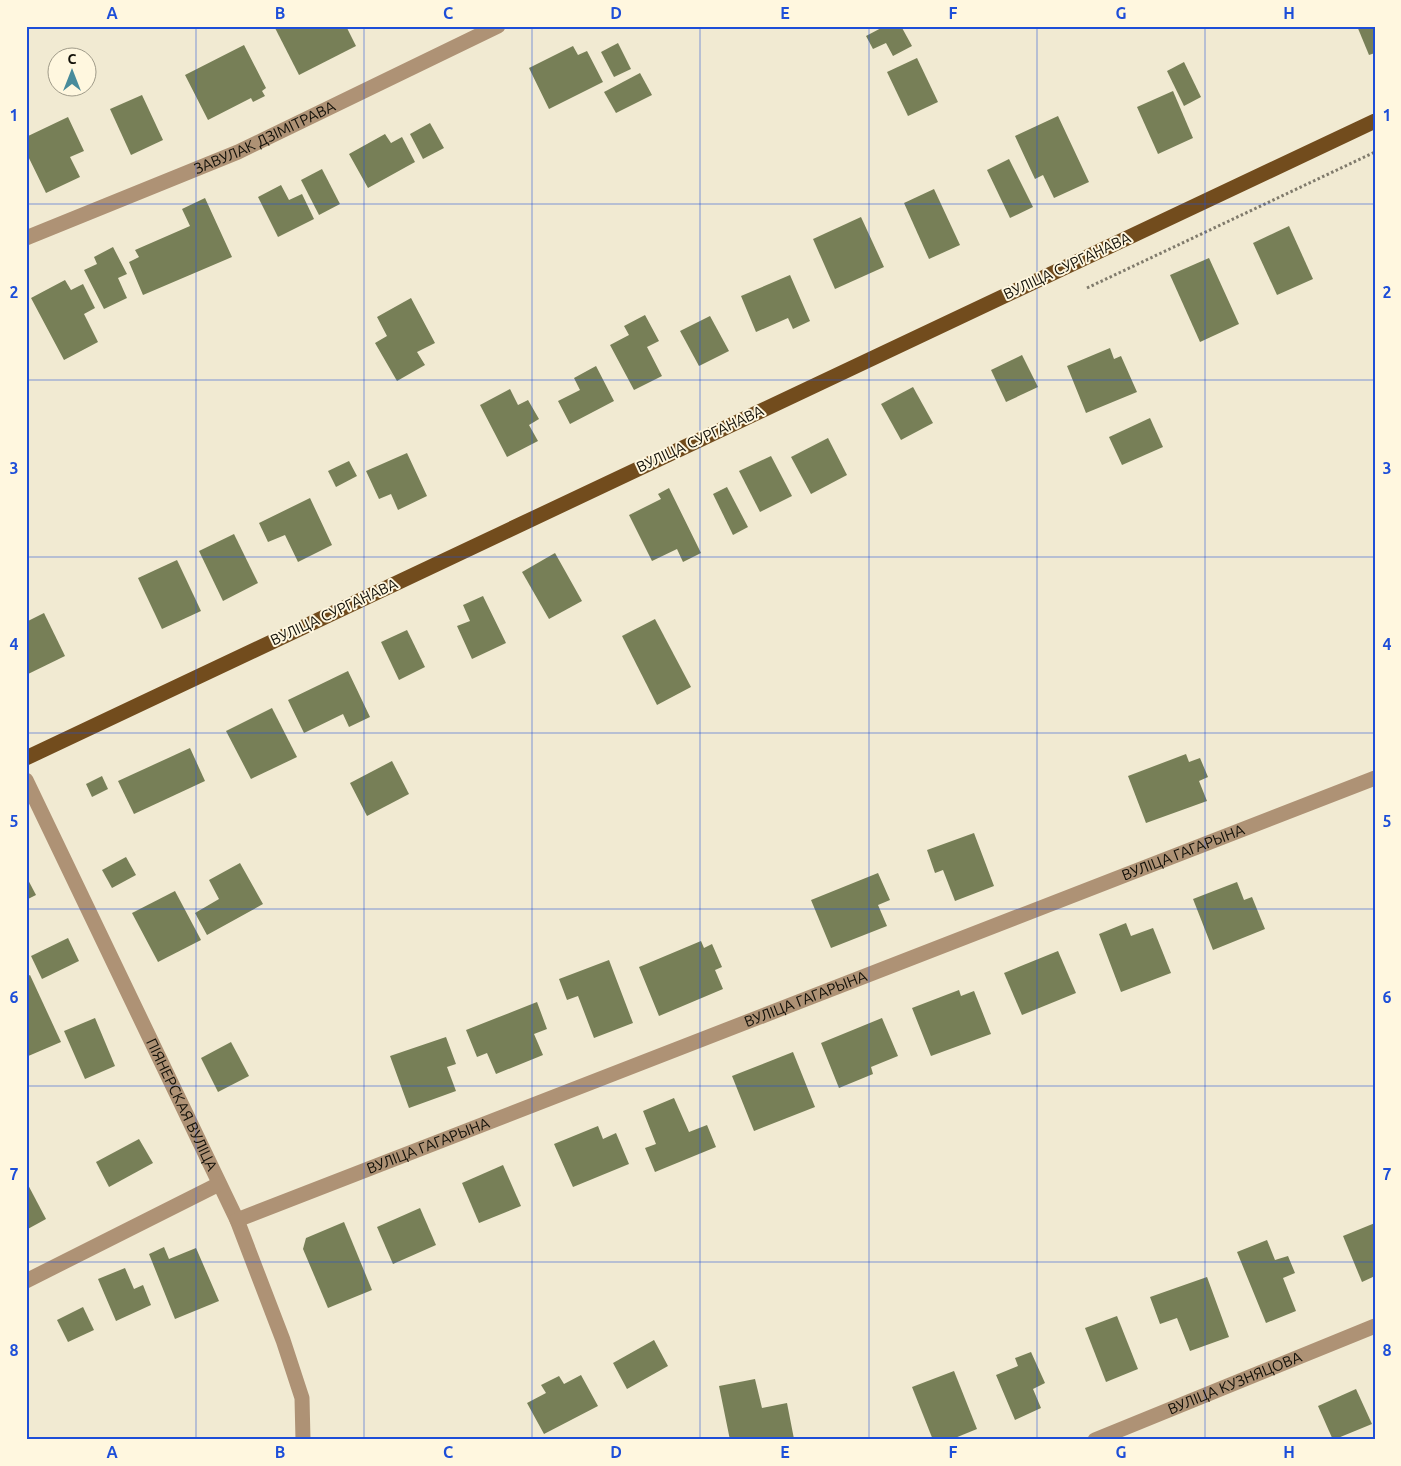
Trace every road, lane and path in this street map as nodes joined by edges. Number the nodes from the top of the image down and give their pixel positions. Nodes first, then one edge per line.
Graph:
1 (498, 26) edge
2 (1375, 121) edge
3 (1375, 152) edge
4 (26, 238) edge
5 (1087, 288) dead end
6 (26, 758) edge
7 (1375, 778) edge
8 (26, 780) edge
9 (219, 1184) junction
10 (237, 1220) junction
11 (26, 1281) edge
12 (1375, 1326) edge
13 (303, 1440) edge
14 (1095, 1440) edge

1 - 4 street, ЗАВУЛАК ДЗІМІТРАВА
2 - 6 main road, ВУЛІЦА СУРГАНАВА
3 - 5 path
7 - 10 street, ВУЛІЦА ГАГАРЫНА
8 - 9 street, ПІЯНЕРСКАЯ ВУЛІЦА
9 - 10 street, ПІЯНЕРСКАЯ ВУЛІЦА
9 - 11 street
10 - 13 street, ПІЯНЕРСКАЯ ВУЛІЦА
12 - 14 street, ВУЛІЦА КУЗНЯЦОВА

